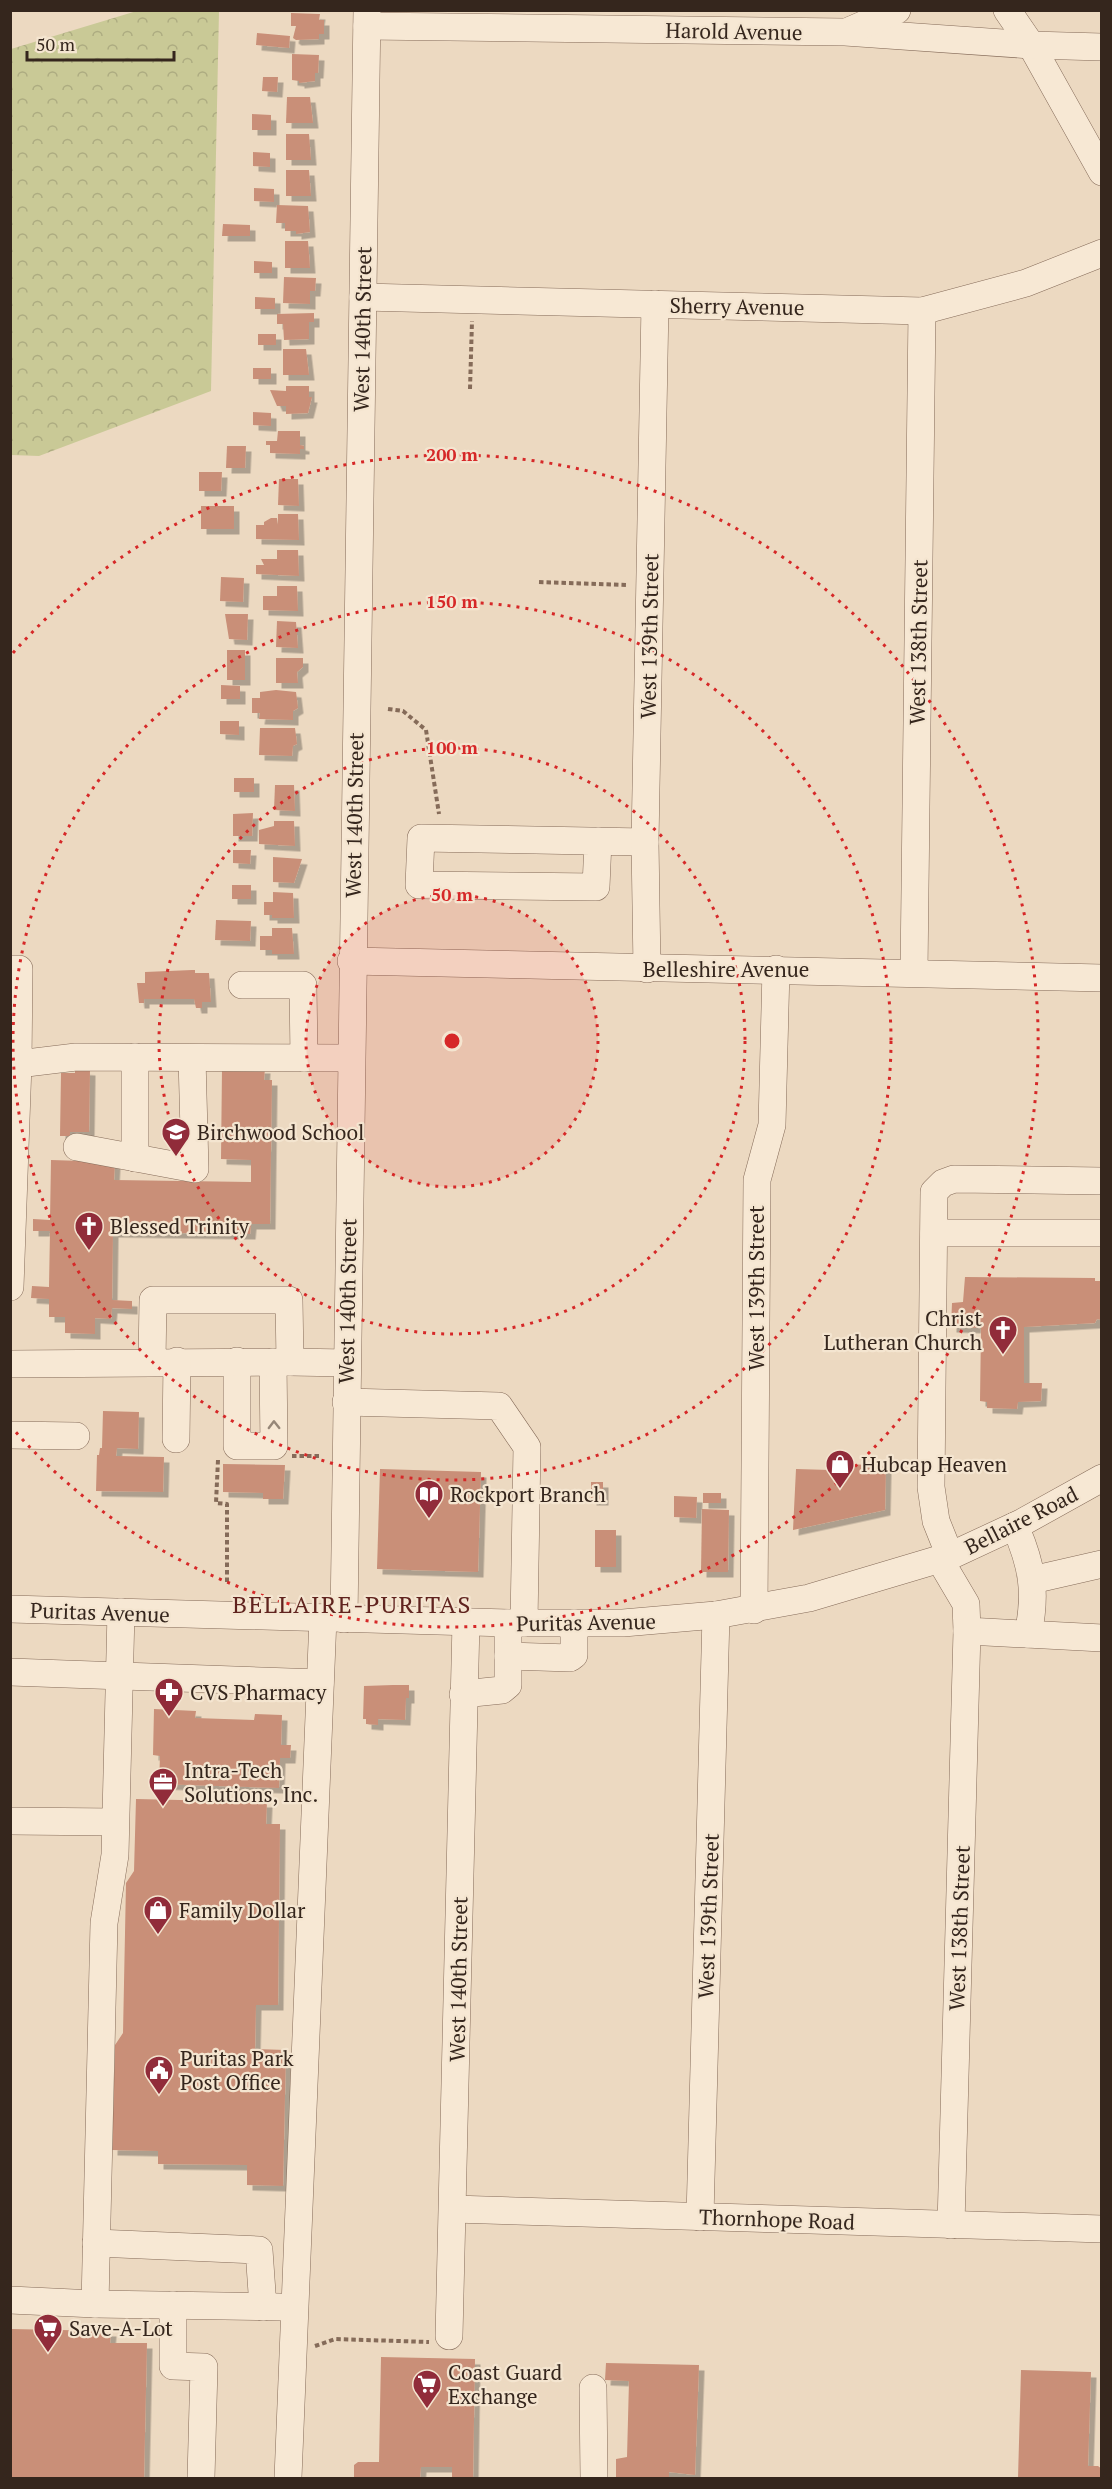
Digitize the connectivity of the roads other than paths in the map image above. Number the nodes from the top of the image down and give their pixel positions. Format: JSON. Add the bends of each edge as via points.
{"nodes":[{"id":1,"x":897,"y":10,"type":"edge"},
{"id":2,"x":1007,"y":10,"type":"edge"},
{"id":3,"x":367,"y":18,"type":"edge"},
{"id":4,"x":845,"y":32,"type":"junction"},
{"id":5,"x":1031,"y":45,"type":"junction"},
{"id":6,"x":1101,"y":47,"type":"edge"},
{"id":7,"x":1101,"y":172,"type":"edge"},
{"id":8,"x":1101,"y":253,"type":"edge"},
{"id":9,"x":363,"y":297,"type":"junction"},
{"id":10,"x":655,"y":304,"type":"junction"},
{"id":11,"x":922,"y":311,"type":"junction"},
{"id":12,"x":598,"y":841,"type":"junction"},
{"id":13,"x":645,"y":842,"type":"junction"},
{"id":14,"x":351,"y":961,"type":"junction"},
{"id":15,"x":10,"y":969,"type":"edge"},
{"id":16,"x":647,"y":969,"type":"junction"},
{"id":17,"x":776,"y":969,"type":"junction"},
{"id":18,"x":914,"y":972,"type":"junction"},
{"id":19,"x":1101,"y":978,"type":"edge"},
{"id":20,"x":242,"y":985,"type":"dead end"},
{"id":21,"x":135,"y":1057,"type":"junction"},
{"id":22,"x":192,"y":1058,"type":"junction"},
{"id":23,"x":304,"y":1058,"type":"junction"},
{"id":24,"x":350,"y":1058,"type":"junction"},
{"id":25,"x":14,"y":1064,"type":"edge"},
{"id":26,"x":14,"y":1105,"type":"edge"},
{"id":27,"x":77,"y":1147,"type":"dead end"},
{"id":28,"x":135,"y":1158,"type":"junction"},
{"id":29,"x":1101,"y":1181,"type":"edge"},
{"id":30,"x":934,"y":1233,"type":"junction"},
{"id":31,"x":1101,"y":1233,"type":"edge"},
{"id":32,"x":10,"y":1287,"type":"edge"},
{"id":33,"x":164,"y":1361,"type":"junction"},
{"id":34,"x":237,"y":1361,"type":"junction"},
{"id":35,"x":282,"y":1362,"type":"junction"},
{"id":36,"x":347,"y":1363,"type":"junction"},
{"id":37,"x":10,"y":1364,"type":"edge"},
{"id":38,"x":346,"y":1402,"type":"junction"},
{"id":39,"x":10,"y":1435,"type":"edge"},
{"id":40,"x":76,"y":1436,"type":"dead end"},
{"id":41,"x":176,"y":1439,"type":"dead end"},
{"id":42,"x":1101,"y":1478,"type":"edge"},
{"id":43,"x":1014,"y":1526,"type":"junction"},
{"id":44,"x":945,"y":1558,"type":"junction"},
{"id":45,"x":1101,"y":1564,"type":"edge"},
{"id":46,"x":1032,"y":1580,"type":"junction"},
{"id":47,"x":10,"y":1609,"type":"edge"},
{"id":48,"x":754,"y":1610,"type":"junction"},
{"id":49,"x":121,"y":1612,"type":"junction"},
{"id":50,"x":716,"y":1615,"type":"junction"},
{"id":51,"x":333,"y":1619,"type":"junction"},
{"id":52,"x":465,"y":1622,"type":"junction"},
{"id":53,"x":516,"y":1623,"type":"junction"},
{"id":54,"x":574,"y":1623,"type":"junction"},
{"id":55,"x":967,"y":1631,"type":"junction"},
{"id":56,"x":1028,"y":1634,"type":"junction"},
{"id":57,"x":1101,"y":1638,"type":"edge"},
{"id":58,"x":508,"y":1656,"type":"junction"},
{"id":59,"x":10,"y":1672,"type":"edge"},
{"id":60,"x":119,"y":1678,"type":"junction"},
{"id":61,"x":320,"y":1683,"type":"junction"},
{"id":62,"x":463,"y":1694,"type":"junction"},
{"id":63,"x":10,"y":1821,"type":"edge"},
{"id":64,"x":115,"y":1822,"type":"junction"},
{"id":65,"x":453,"y":2209,"type":"junction"},
{"id":66,"x":699,"y":2217,"type":"junction"},
{"id":67,"x":951,"y":2225,"type":"junction"},
{"id":68,"x":1101,"y":2229,"type":"edge"},
{"id":69,"x":96,"y":2242,"type":"junction"},
{"id":70,"x":10,"y":2300,"type":"edge"},
{"id":71,"x":95,"y":2304,"type":"junction"},
{"id":72,"x":173,"y":2305,"type":"junction"},
{"id":73,"x":263,"y":2307,"type":"junction"},
{"id":74,"x":294,"y":2308,"type":"junction"},
{"id":75,"x":441,"y":2339,"type":"road end"},
{"id":76,"x":593,"y":2388,"type":"dead end"},
{"id":77,"x":201,"y":2478,"type":"edge"},
{"id":78,"x":288,"y":2478,"type":"edge"},
{"id":79,"x":594,"y":2478,"type":"edge"}],
"edges":[{"from":1,"to":4,"type":"street"},
{"from":2,"to":5,"type":"street"},
{"from":3,"to":4,"type":"street","name":"Harold Avenue"},
{"from":3,"to":9,"type":"street","name":"West 140th Street"},
{"from":4,"to":5,"type":"street","name":"Harold Avenue"},
{"from":5,"to":6,"type":"street","name":"Harold Avenue"},
{"from":5,"to":7,"type":"street"},
{"from":8,"to":11,"type":"street","name":"Sherry Avenue","via":[[1026,283]]},
{"from":9,"to":10,"type":"street","name":"Sherry Avenue"},
{"from":9,"to":14,"type":"street","name":"West 140th Street"},
{"from":10,"to":11,"type":"street","name":"Sherry Avenue"},
{"from":10,"to":13,"type":"street","name":"West 139th Street"},
{"from":11,"to":18,"type":"street","name":"West 138th Street"},
{"from":12,"to":12,"type":"street","via":[[421,838],[419,885],[596,887]]},
{"from":12,"to":13,"type":"street"},
{"from":13,"to":16,"type":"street","name":"West 139th Street"},
{"from":14,"to":16,"type":"street","name":"Belleshire Avenue"},
{"from":14,"to":24,"type":"street","name":"West 140th Street"},
{"from":15,"to":25,"type":"street","via":[[19,969]]},
{"from":16,"to":17,"type":"street","name":"Belleshire Avenue"},
{"from":17,"to":18,"type":"street","name":"Belleshire Avenue"},
{"from":17,"to":48,"type":"street","name":"West 139th Street","via":[[772,1125],[757,1180]]},
{"from":18,"to":19,"type":"street","name":"Belleshire Avenue"},
{"from":20,"to":23,"type":"street","via":[[303,985]]},
{"from":21,"to":22,"type":"street"},
{"from":21,"to":25,"type":"street","via":[[76,1057]]},
{"from":21,"to":28,"type":"street"},
{"from":22,"to":23,"type":"street"},
{"from":22,"to":28,"type":"street","via":[[195,1169]]},
{"from":23,"to":24,"type":"street"},
{"from":24,"to":36,"type":"street","name":"West 140th Street"},
{"from":25,"to":26,"type":"street"},
{"from":26,"to":32,"type":"street"},
{"from":27,"to":28,"type":"street"},
{"from":29,"to":30,"type":"street","via":[[954,1179],[934,1192]]},
{"from":30,"to":31,"type":"street"},
{"from":30,"to":44,"type":"street","via":[[931,1487]]},
{"from":33,"to":34,"type":"street"},
{"from":33,"to":35,"type":"street","via":[[153,1300],[289,1300]]},
{"from":33,"to":37,"type":"street"},
{"from":33,"to":41,"type":"street"},
{"from":34,"to":35,"type":"street"},
{"from":34,"to":35,"type":"street","one_way":true,"via":[[237,1446],[274,1446]]},
{"from":35,"to":36,"type":"street"},
{"from":36,"to":38,"type":"street","name":"West 140th Street"},
{"from":38,"to":51,"type":"street","name":"West 140th Street"},
{"from":38,"to":53,"type":"street","via":[[499,1406],[527,1447]]},
{"from":39,"to":40,"type":"street"},
{"from":42,"to":43,"type":"street","name":"Bellaire Road"},
{"from":43,"to":44,"type":"street","name":"Bellaire Road"},
{"from":43,"to":46,"type":"street"},
{"from":44,"to":48,"type":"street","name":"Puritas Avenue","via":[[874,1581]]},
{"from":44,"to":55,"type":"street","via":[[966,1604]]},
{"from":45,"to":46,"type":"street"},
{"from":46,"to":56,"type":"street","via":[[1034,1598]]},
{"from":47,"to":49,"type":"street","name":"Puritas Avenue"},
{"from":48,"to":50,"type":"street","name":"Puritas Avenue"},
{"from":49,"to":51,"type":"street","name":"Puritas Avenue"},
{"from":49,"to":60,"type":"street"},
{"from":50,"to":54,"type":"street","name":"Puritas Avenue"},
{"from":50,"to":66,"type":"street","name":"West 139th Street"},
{"from":51,"to":52,"type":"street","name":"Puritas Avenue"},
{"from":51,"to":61,"type":"street","name":"West 140th Street"},
{"from":52,"to":53,"type":"street","name":"Puritas Avenue"},
{"from":52,"to":62,"type":"street","name":"West 140th Street"},
{"from":53,"to":54,"type":"street","name":"Puritas Avenue"},
{"from":53,"to":58,"type":"street"},
{"from":54,"to":58,"type":"street","via":[[574,1654],[570,1658]]},
{"from":55,"to":56,"type":"street"},
{"from":55,"to":67,"type":"street","name":"West 138th Street"},
{"from":56,"to":57,"type":"street"},
{"from":58,"to":62,"type":"street","via":[[508,1685],[502,1690]]},
{"from":59,"to":60,"type":"street"},
{"from":60,"to":61,"type":"street"},
{"from":60,"to":64,"type":"street"},
{"from":61,"to":74,"type":"street","name":"West 140th Street"},
{"from":62,"to":65,"type":"street","name":"West 140th Street"},
{"from":63,"to":64,"type":"street"},
{"from":64,"to":69,"type":"street","via":[[104,1923]]},
{"from":65,"to":66,"type":"street","name":"Thornhope Road"},
{"from":65,"to":75,"type":"street","name":"West 140th Street"},
{"from":66,"to":67,"type":"street","name":"Thornhope Road"},
{"from":67,"to":68,"type":"street","name":"Thornhope Road"},
{"from":69,"to":71,"type":"street"},
{"from":69,"to":73,"type":"street","via":[[259,2250]]},
{"from":70,"to":71,"type":"street"},
{"from":71,"to":72,"type":"street"},
{"from":72,"to":73,"type":"street"},
{"from":72,"to":77,"type":"street","via":[[173,2366],[204,2367]]},
{"from":73,"to":74,"type":"street"},
{"from":74,"to":78,"type":"street","name":"West 140th Street"},
{"from":76,"to":79,"type":"street"}]}
